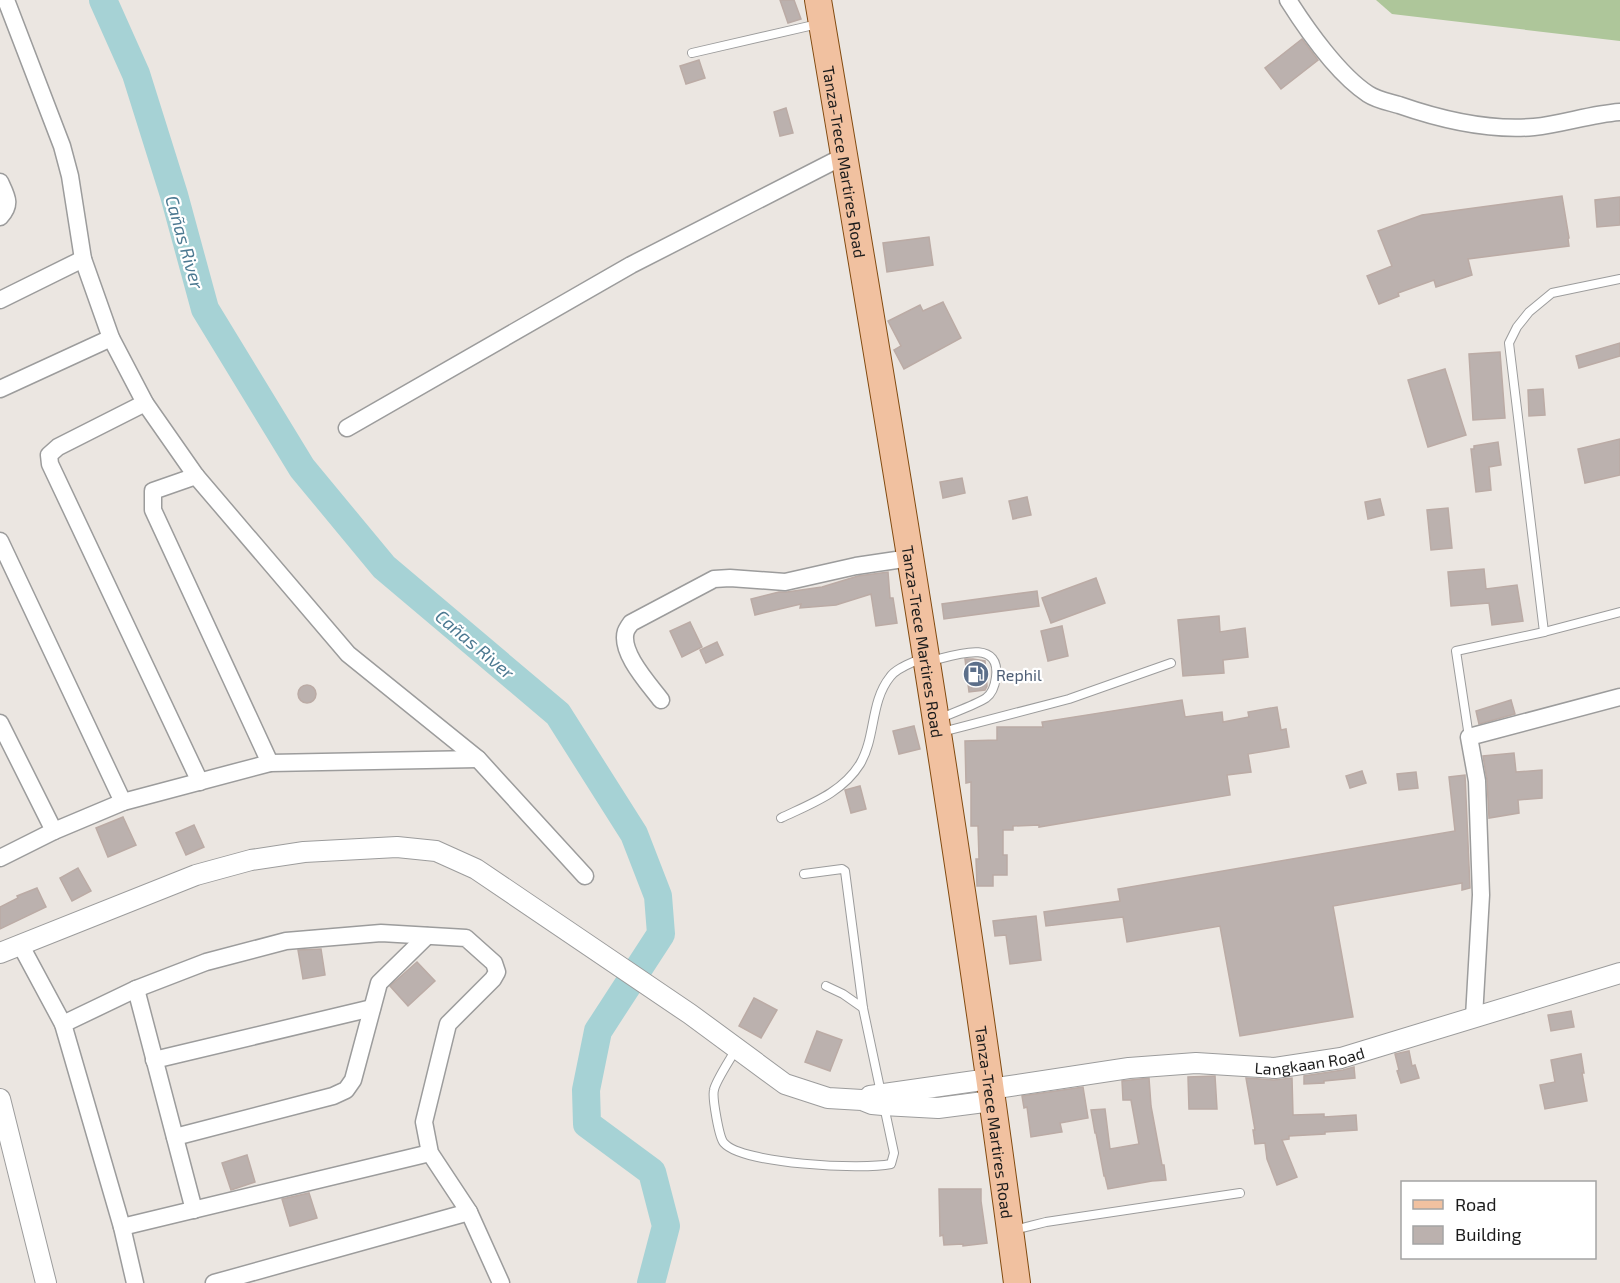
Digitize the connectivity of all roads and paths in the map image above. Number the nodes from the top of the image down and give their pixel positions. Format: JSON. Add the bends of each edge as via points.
{"nodes":[{"id":1,"x":6,"y":0,"type":"edge"},
{"id":2,"x":1288,"y":0,"type":"edge"},
{"id":3,"x":820,"y":12,"type":"edge"},
{"id":4,"x":7,"y":17,"type":"edge"},
{"id":5,"x":692,"y":53,"type":"dead end"},
{"id":6,"x":1620,"y":112,"type":"edge"},
{"id":7,"x":844,"y":156,"type":"junction"},
{"id":8,"x":0,"y":182,"type":"edge"},
{"id":9,"x":0,"y":217,"type":"edge"},
{"id":10,"x":83,"y":259,"type":"junction"},
{"id":11,"x":1620,"y":279,"type":"edge"},
{"id":12,"x":0,"y":300,"type":"edge"},
{"id":13,"x":111,"y":338,"type":"junction"},
{"id":14,"x":0,"y":389,"type":"edge"},
{"id":15,"x":146,"y":403,"type":"junction"},
{"id":16,"x":347,"y":428,"type":"dead end"},
{"id":17,"x":196,"y":476,"type":"junction"},
{"id":18,"x":0,"y":541,"type":"edge"},
{"id":19,"x":910,"y":558,"type":"junction"},
{"id":20,"x":1620,"y":612,"type":"edge"},
{"id":21,"x":1544,"y":632,"type":"junction"},
{"id":22,"x":926,"y":659,"type":"junction"},
{"id":23,"x":1171,"y":663,"type":"dead end"},
{"id":24,"x":1620,"y":697,"type":"edge"},
{"id":25,"x":661,"y":700,"type":"dead end"},
{"id":26,"x":0,"y":723,"type":"edge"},
{"id":27,"x":936,"y":727,"type":"junction"},
{"id":28,"x":1469,"y":737,"type":"junction"},
{"id":29,"x":478,"y":759,"type":"junction"},
{"id":30,"x":270,"y":763,"type":"junction"},
{"id":31,"x":200,"y":782,"type":"junction"},
{"id":32,"x":123,"y":802,"type":"junction"},
{"id":33,"x":781,"y":818,"type":"dead end"},
{"id":34,"x":54,"y":831,"type":"junction"},
{"id":35,"x":0,"y":858,"type":"edge"},
{"id":36,"x":804,"y":874,"type":"dead end"},
{"id":37,"x":585,"y":876,"type":"dead end"},
{"id":38,"x":428,"y":936,"type":"junction"},
{"id":39,"x":20,"y":944,"type":"junction"},
{"id":40,"x":0,"y":953,"type":"edge"},
{"id":41,"x":1620,"y":973,"type":"edge"},
{"id":42,"x":826,"y":986,"type":"dead end"},
{"id":43,"x":136,"y":989,"type":"junction"},
{"id":44,"x":372,"y":1008,"type":"junction"},
{"id":45,"x":863,"y":1008,"type":"junction"},
{"id":46,"x":1474,"y":1017,"type":"junction"},
{"id":47,"x":63,"y":1024,"type":"junction"},
{"id":48,"x":736,"y":1049,"type":"junction"},
{"id":49,"x":154,"y":1060,"type":"junction"},
{"id":50,"x":954,"y":1084,"type":"junction"},
{"id":51,"x":990,"y":1090,"type":"junction"},
{"id":52,"x":0,"y":1099,"type":"edge"},
{"id":53,"x":883,"y":1100,"type":"junction"},
{"id":54,"x":958,"y":1106,"type":"junction"},
{"id":55,"x":175,"y":1137,"type":"junction"},
{"id":56,"x":430,"y":1153,"type":"junction"},
{"id":57,"x":1240,"y":1193,"type":"dead end"},
{"id":58,"x":194,"y":1210,"type":"junction"},
{"id":59,"x":470,"y":1212,"type":"junction"},
{"id":60,"x":122,"y":1227,"type":"junction"},
{"id":61,"x":1010,"y":1230,"type":"junction"},
{"id":62,"x":46,"y":1283,"type":"edge"},
{"id":63,"x":135,"y":1283,"type":"edge"},
{"id":64,"x":214,"y":1283,"type":"edge"},
{"id":65,"x":501,"y":1283,"type":"edge"},
{"id":66,"x":1017,"y":1283,"type":"edge"}],
"edges":[{"from":1,"to":4,"type":"street"},
{"from":2,"to":6,"type":"street","via":[[1346,76],[1370,95],[1400,106],[1495,128],[1535,127]]},
{"from":3,"to":5,"type":"lane"},
{"from":3,"to":7,"type":"main road","name":"Tanza-Trece Martires Road"},
{"from":4,"to":10,"type":"street","via":[[62,146]]},
{"from":7,"to":16,"type":"street","via":[[631,265]]},
{"from":7,"to":19,"type":"main road","name":"Tanza-Trece Martires Road"},
{"from":8,"to":9,"type":"street","via":[[8,204]]},
{"from":10,"to":12,"type":"street"},
{"from":10,"to":13,"type":"street"},
{"from":11,"to":21,"type":"lane","via":[[1552,294],[1529,312],[1509,343]]},
{"from":13,"to":14,"type":"street"},
{"from":13,"to":15,"type":"street"},
{"from":15,"to":17,"type":"street"},
{"from":15,"to":31,"type":"street","via":[[58,447],[50,455],[50,464]]},
{"from":17,"to":29,"type":"street","via":[[348,654]]},
{"from":17,"to":30,"type":"street","via":[[153,491],[153,510]]},
{"from":18,"to":32,"type":"street"},
{"from":19,"to":22,"type":"main road","name":"Tanza-Trece Martires Road"},
{"from":19,"to":25,"type":"street","via":[[785,582],[714,579],[632,623],[625,641],[629,658]]},
{"from":20,"to":21,"type":"lane"},
{"from":21,"to":28,"type":"lane","via":[[1456,651]]},
{"from":22,"to":27,"type":"main road","name":"Tanza-Trece Martires Road"},
{"from":22,"to":27,"type":"lane","via":[[983,652],[990,655],[997,671],[994,688],[987,697]]},
{"from":22,"to":33,"type":"lane","via":[[890,676],[877,701],[868,746],[843,785]]},
{"from":23,"to":27,"type":"lane","via":[[1069,699]]},
{"from":24,"to":28,"type":"street"},
{"from":26,"to":34,"type":"street"},
{"from":27,"to":51,"type":"main road","name":"Tanza-Trece Martires Road"},
{"from":28,"to":46,"type":"street","via":[[1477,782],[1481,895]]},
{"from":29,"to":30,"type":"street"},
{"from":29,"to":37,"type":"street"},
{"from":30,"to":31,"type":"street"},
{"from":31,"to":32,"type":"street"},
{"from":32,"to":34,"type":"street"},
{"from":34,"to":35,"type":"street"},
{"from":36,"to":45,"type":"lane","via":[[845,871]]},
{"from":38,"to":43,"type":"street","via":[[381,933],[286,941],[206,962]]},
{"from":38,"to":44,"type":"street","via":[[379,983]]},
{"from":38,"to":56,"type":"street","via":[[466,938],[494,963],[497,972],[448,1024],[424,1122]]},
{"from":39,"to":40,"type":"street"},
{"from":39,"to":47,"type":"street"},
{"from":39,"to":48,"type":"street","via":[[196,875],[251,860],[304,852],[397,847],[436,851],[476,869]]},
{"from":41,"to":46,"type":"street","name":"Langkaan Road"},
{"from":42,"to":45,"type":"lane"},
{"from":43,"to":47,"type":"street"},
{"from":43,"to":49,"type":"street"},
{"from":44,"to":49,"type":"street"},
{"from":44,"to":55,"type":"street","via":[[353,1080],[346,1090]]},
{"from":45,"to":53,"type":"lane"},
{"from":46,"to":51,"type":"street","name":"Langkaan Road","via":[[1341,1058],[1275,1068],[1196,1064],[1129,1068]]},
{"from":47,"to":60,"type":"street"},
{"from":48,"to":53,"type":"street","via":[[785,1084],[828,1098],[872,1104]]},
{"from":48,"to":53,"type":"lane","via":[[714,1090],[723,1143],[738,1153],[799,1164],[891,1164],[894,1153]]},
{"from":49,"to":55,"type":"street"},
{"from":50,"to":51,"type":"street"},
{"from":50,"to":53,"type":"street"},
{"from":50,"to":54,"type":"street"},
{"from":51,"to":54,"type":"street"},
{"from":51,"to":61,"type":"main road","name":"Tanza-Trece Martires Road"},
{"from":52,"to":62,"type":"street"},
{"from":53,"to":54,"type":"street","via":[[938,1108]]},
{"from":55,"to":58,"type":"street"},
{"from":56,"to":58,"type":"street"},
{"from":56,"to":59,"type":"street"},
{"from":57,"to":61,"type":"lane"},
{"from":58,"to":60,"type":"street"},
{"from":59,"to":64,"type":"street"},
{"from":59,"to":65,"type":"street"},
{"from":60,"to":63,"type":"street"},
{"from":61,"to":66,"type":"main road","name":"Tanza-Trece Martires Road"}]}
